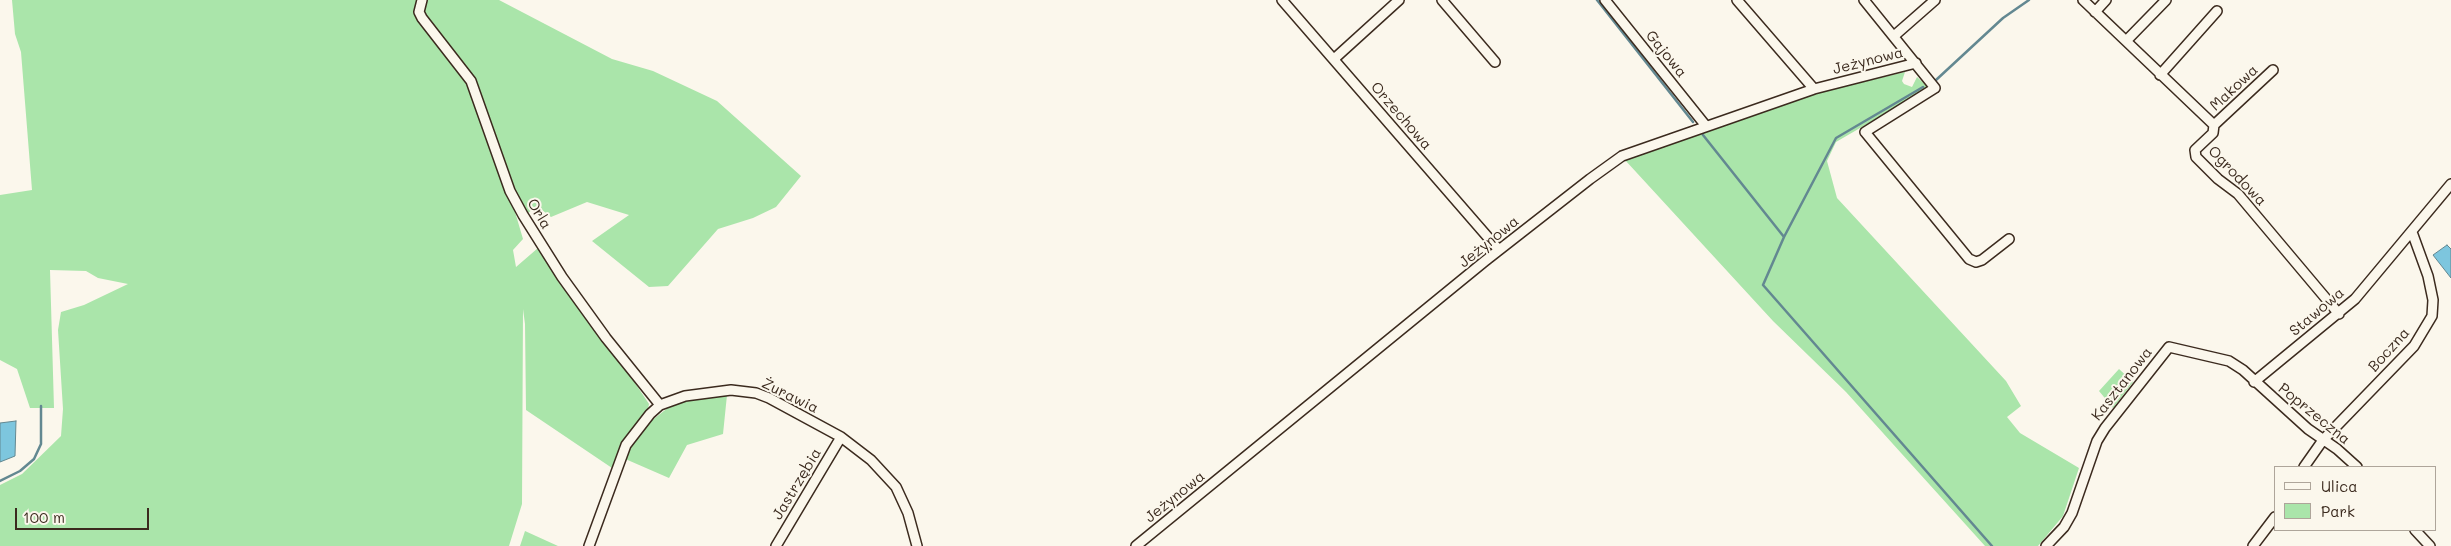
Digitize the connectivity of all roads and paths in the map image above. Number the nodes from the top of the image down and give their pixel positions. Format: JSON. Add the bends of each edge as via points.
{"nodes":[{"id":1,"x":422,"y":0,"type":"edge"},
{"id":2,"x":1282,"y":0,"type":"edge"},
{"id":3,"x":1399,"y":0,"type":"edge"},
{"id":4,"x":1442,"y":0,"type":"edge"},
{"id":5,"x":1605,"y":0,"type":"edge"},
{"id":6,"x":1737,"y":0,"type":"edge"},
{"id":7,"x":1864,"y":0,"type":"edge"},
{"id":8,"x":1935,"y":0,"type":"edge"},
{"id":9,"x":2083,"y":0,"type":"edge"},
{"id":10,"x":2106,"y":0,"type":"edge"},
{"id":11,"x":2166,"y":0,"type":"edge"},
{"id":12,"x":2218,"y":11,"type":"dead end"},
{"id":13,"x":2095,"y":12,"type":"junction"},
{"id":14,"x":1894,"y":36,"type":"junction"},
{"id":15,"x":2127,"y":40,"type":"junction"},
{"id":16,"x":1334,"y":59,"type":"junction"},
{"id":17,"x":1495,"y":62,"type":"dead end"},
{"id":18,"x":1916,"y":63,"type":"junction"},
{"id":19,"x":2274,"y":70,"type":"dead end"},
{"id":20,"x":2160,"y":75,"type":"junction"},
{"id":21,"x":1814,"y":89,"type":"junction"},
{"id":22,"x":2214,"y":125,"type":"junction"},
{"id":23,"x":1706,"y":126,"type":"junction"},
{"id":24,"x":2451,"y":184,"type":"edge"},
{"id":25,"x":2412,"y":232,"type":"junction"},
{"id":26,"x":2009,"y":239,"type":"dead end"},
{"id":27,"x":1499,"y":250,"type":"junction"},
{"id":28,"x":2339,"y":314,"type":"junction"},
{"id":29,"x":2254,"y":382,"type":"junction"},
{"id":30,"x":660,"y":405,"type":"junction"},
{"id":31,"x":841,"y":437,"type":"junction"},
{"id":32,"x":2323,"y":440,"type":"junction"},
{"id":33,"x":2305,"y":466,"type":"edge"},
{"id":34,"x":2356,"y":466,"type":"edge"},
{"id":35,"x":2274,"y":518,"type":"edge"},
{"id":36,"x":2416,"y":531,"type":"edge"},
{"id":37,"x":589,"y":546,"type":"edge"},
{"id":38,"x":776,"y":546,"type":"edge"},
{"id":39,"x":917,"y":546,"type":"edge"},
{"id":40,"x":1136,"y":546,"type":"edge"},
{"id":41,"x":2046,"y":546,"type":"edge"},
{"id":42,"x":2253,"y":546,"type":"edge"},
{"id":43,"x":2430,"y":546,"type":"edge"}],
"edges":[{"from":1,"to":30,"type":"street","name":"Orla","via":[[419,12],[425,22],[471,80],[510,191],[523,215],[562,277]]},
{"from":2,"to":16,"type":"street","name":"Orzechowa"},
{"from":3,"to":16,"type":"street"},
{"from":4,"to":17,"type":"street"},
{"from":5,"to":23,"type":"street","name":"Gajowa"},
{"from":6,"to":21,"type":"street"},
{"from":7,"to":14,"type":"street"},
{"from":8,"to":14,"type":"street"},
{"from":9,"to":13,"type":"street","name":"Ogrodowa"},
{"from":10,"to":13,"type":"street"},
{"from":11,"to":15,"type":"street"},
{"from":12,"to":20,"type":"street"},
{"from":13,"to":15,"type":"street","name":"Ogrodowa"},
{"from":14,"to":18,"type":"street"},
{"from":15,"to":20,"type":"street","name":"Ogrodowa"},
{"from":16,"to":27,"type":"street","name":"Orzechowa"},
{"from":18,"to":21,"type":"street","name":"Jeżynowa"},
{"from":18,"to":26,"type":"street","via":[[1935,88],[1864,132],[1969,259],[1982,260]]},
{"from":19,"to":22,"type":"street","name":"Makowa"},
{"from":20,"to":22,"type":"street","name":"Ogrodowa"},
{"from":21,"to":23,"type":"street","name":"Jeżynowa"},
{"from":22,"to":28,"type":"street","name":"Ogrodowa","via":[[2213,133],[2195,150],[2196,157],[2238,194]]},
{"from":23,"to":27,"type":"street","name":"Jeżynowa","via":[[1622,156]]},
{"from":24,"to":25,"type":"street","name":"Stawowa"},
{"from":25,"to":28,"type":"street","name":"Stawowa"},
{"from":25,"to":32,"type":"street","name":"Boczna","via":[[2428,276],[2433,300],[2432,316],[2414,346]]},
{"from":27,"to":40,"type":"street","name":"Jeżynowa"},
{"from":28,"to":29,"type":"street","name":"Stawowa"},
{"from":29,"to":32,"type":"street","name":"Poprzeczna"},
{"from":29,"to":41,"type":"street","name":"Kasztanowa","via":[[2229,361],[2169,347],[2105,428],[2097,441],[2072,513]]},
{"from":30,"to":31,"type":"street","name":"Żurawia","via":[[703,392],[744,391],[769,398]]},
{"from":30,"to":37,"type":"street","name":"Żurawia","via":[[626,445]]},
{"from":31,"to":38,"type":"street","name":"Jastrzębia"},
{"from":31,"to":39,"type":"street","name":"Żurawia","via":[[871,460],[896,487],[908,513]]},
{"from":32,"to":33,"type":"street","name":"Boczna"},
{"from":32,"to":34,"type":"street","name":"Poprzeczna"},
{"from":35,"to":42,"type":"street"},
{"from":36,"to":43,"type":"street"}]}
